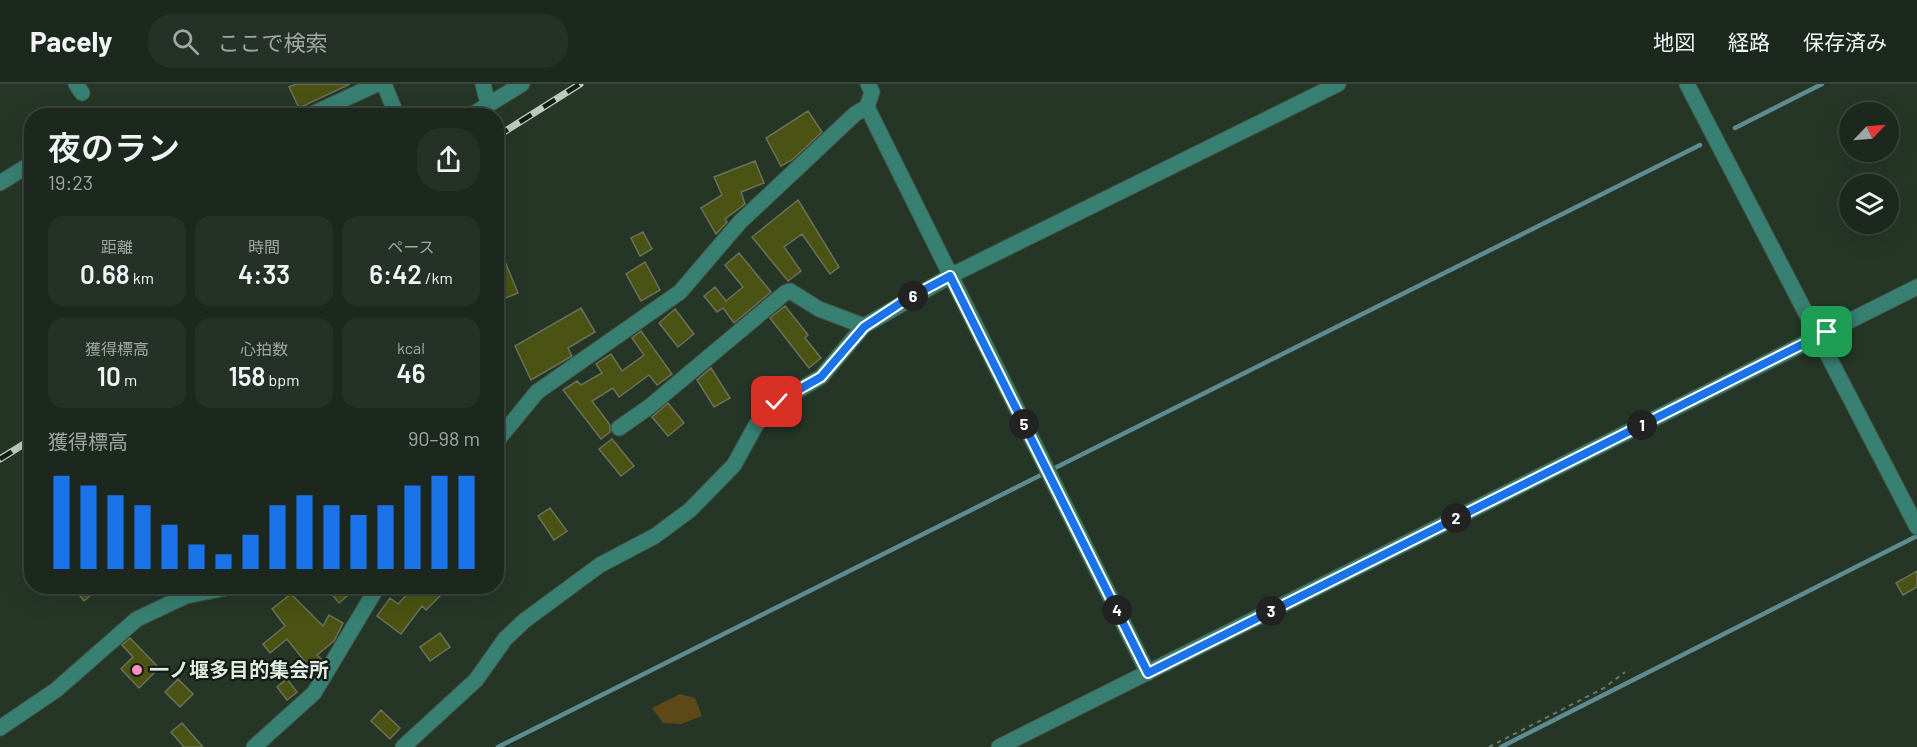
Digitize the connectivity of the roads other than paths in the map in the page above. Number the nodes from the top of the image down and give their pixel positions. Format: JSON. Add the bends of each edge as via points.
{"nodes":[{"id":1,"x":377,"y":84,"type":"edge"},
{"id":2,"x":384,"y":84,"type":"edge"},
{"id":3,"x":483,"y":84,"type":"edge"},
{"id":4,"x":522,"y":84,"type":"edge"},
{"id":5,"x":868,"y":84,"type":"edge"},
{"id":6,"x":1338,"y":84,"type":"edge"},
{"id":7,"x":1687,"y":84,"type":"edge"},
{"id":8,"x":488,"y":104,"type":"junction"},
{"id":9,"x":867,"y":107,"type":"junction"},
{"id":10,"x":325,"y":108,"type":"edge"},
{"id":11,"x":394,"y":108,"type":"edge"},
{"id":12,"x":482,"y":108,"type":"edge"},
{"id":13,"x":24,"y":168,"type":"edge"},
{"id":14,"x":0,"y":183,"type":"edge"},
{"id":15,"x":950,"y":276,"type":"junction"},
{"id":16,"x":1917,"y":286,"type":"edge"},
{"id":17,"x":864,"y":327,"type":"junction"},
{"id":18,"x":1816,"y":337,"type":"junction"},
{"id":19,"x":619,"y":428,"type":"dead end"},
{"id":20,"x":504,"y":432,"type":"edge"},
{"id":21,"x":1917,"y":527,"type":"edge"},
{"id":22,"x":196,"y":594,"type":"edge"},
{"id":23,"x":373,"y":594,"type":"edge"},
{"id":24,"x":1148,"y":673,"type":"junction"},
{"id":25,"x":0,"y":728,"type":"edge"},
{"id":26,"x":255,"y":747,"type":"edge"},
{"id":27,"x":403,"y":747,"type":"edge"},
{"id":28,"x":999,"y":747,"type":"edge"}],
"edges":[{"from":1,"to":10,"type":"street"},
{"from":2,"to":11,"type":"street"},
{"from":3,"to":8,"type":"street"},
{"from":4,"to":8,"type":"street"},
{"from":5,"to":9,"type":"street","via":[[872,92]]},
{"from":6,"to":15,"type":"street"},
{"from":7,"to":18,"type":"street"},
{"from":8,"to":12,"type":"street"},
{"from":9,"to":15,"type":"street"},
{"from":9,"to":20,"type":"street","via":[[740,222],[681,292],[537,392]]},
{"from":13,"to":14,"type":"street"},
{"from":15,"to":17,"type":"street"},
{"from":15,"to":24,"type":"street"},
{"from":16,"to":18,"type":"street"},
{"from":17,"to":19,"type":"street","via":[[819,309],[790,291],[785,293]]},
{"from":17,"to":27,"type":"street","via":[[821,377],[765,412],[734,465],[699,502],[655,536],[600,565],[524,621],[505,639],[476,680]]},
{"from":18,"to":21,"type":"street"},
{"from":18,"to":24,"type":"street"},
{"from":22,"to":25,"type":"street","via":[[137,619],[56,690]]},
{"from":23,"to":26,"type":"street","via":[[314,693]]},
{"from":24,"to":28,"type":"street"}]}
